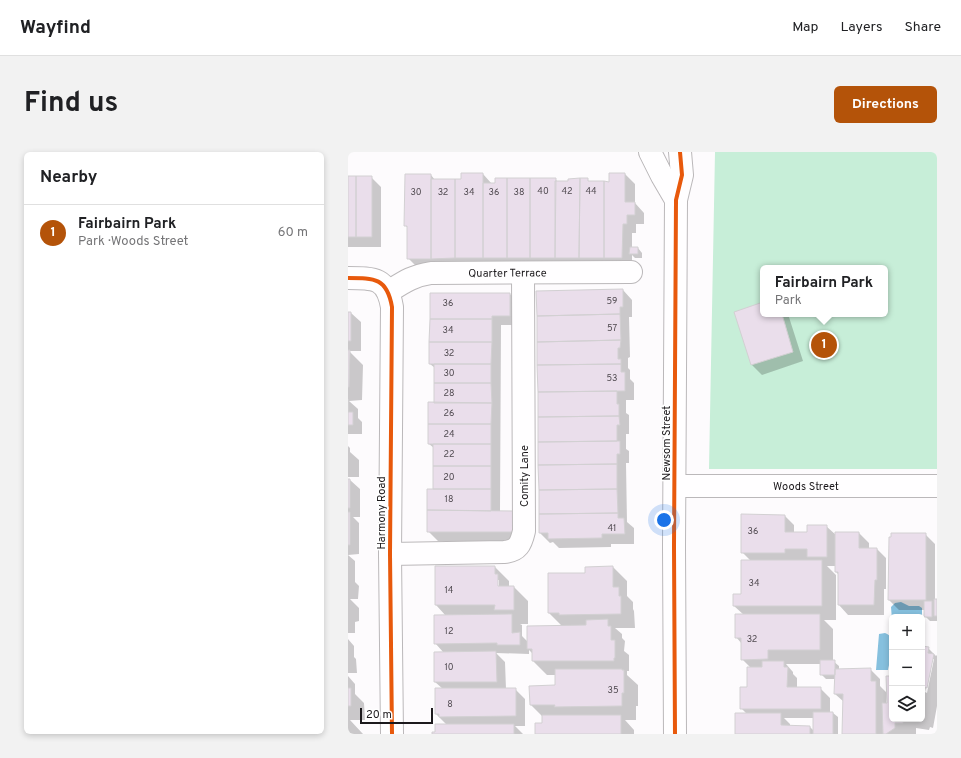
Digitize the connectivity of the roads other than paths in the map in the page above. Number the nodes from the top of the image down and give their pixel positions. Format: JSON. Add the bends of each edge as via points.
{"nodes":[{"id":1,"x":650,"y":152,"type":"edge"},
{"id":2,"x":654,"y":152,"type":"edge"},
{"id":3,"x":664,"y":152,"type":"edge"},
{"id":4,"x":680,"y":152,"type":"edge"},
{"id":5,"x":676,"y":200,"type":"junction"},
{"id":6,"x":632,"y":272,"type":"dead end"},
{"id":7,"x":523,"y":273,"type":"junction"},
{"id":8,"x":348,"y":278,"type":"edge"},
{"id":9,"x":388,"y":292,"type":"junction"},
{"id":10,"x":675,"y":486,"type":"junction"},
{"id":11,"x":937,"y":486,"type":"edge"},
{"id":12,"x":390,"y":554,"type":"junction"},
{"id":13,"x":392,"y":734,"type":"edge"},
{"id":14,"x":675,"y":734,"type":"edge"}],
"edges":[{"from":1,"to":5,"type":"street"},
{"from":2,"to":3,"type":"street"},
{"from":4,"to":5,"type":"street","name":"Newsom Street","via":[[682,175]]},
{"from":5,"to":10,"type":"street","name":"Newsom Street"},
{"from":6,"to":7,"type":"street","name":"Quarter Terrace"},
{"from":7,"to":9,"type":"street","name":"Quarter Terrace","via":[[431,273],[406,280]]},
{"from":7,"to":12,"type":"street","name":"Comity Lane","via":[[522,540],[515,550],[510,552]]},
{"from":8,"to":9,"type":"street","via":[[377,281]]},
{"from":9,"to":12,"type":"street","name":"Harmony Road","via":[[392,308]]},
{"from":10,"to":11,"type":"street","name":"Woods Street"},
{"from":10,"to":14,"type":"street","name":"Newsom Street"},
{"from":12,"to":13,"type":"street","name":"Harmony Road"}]}
